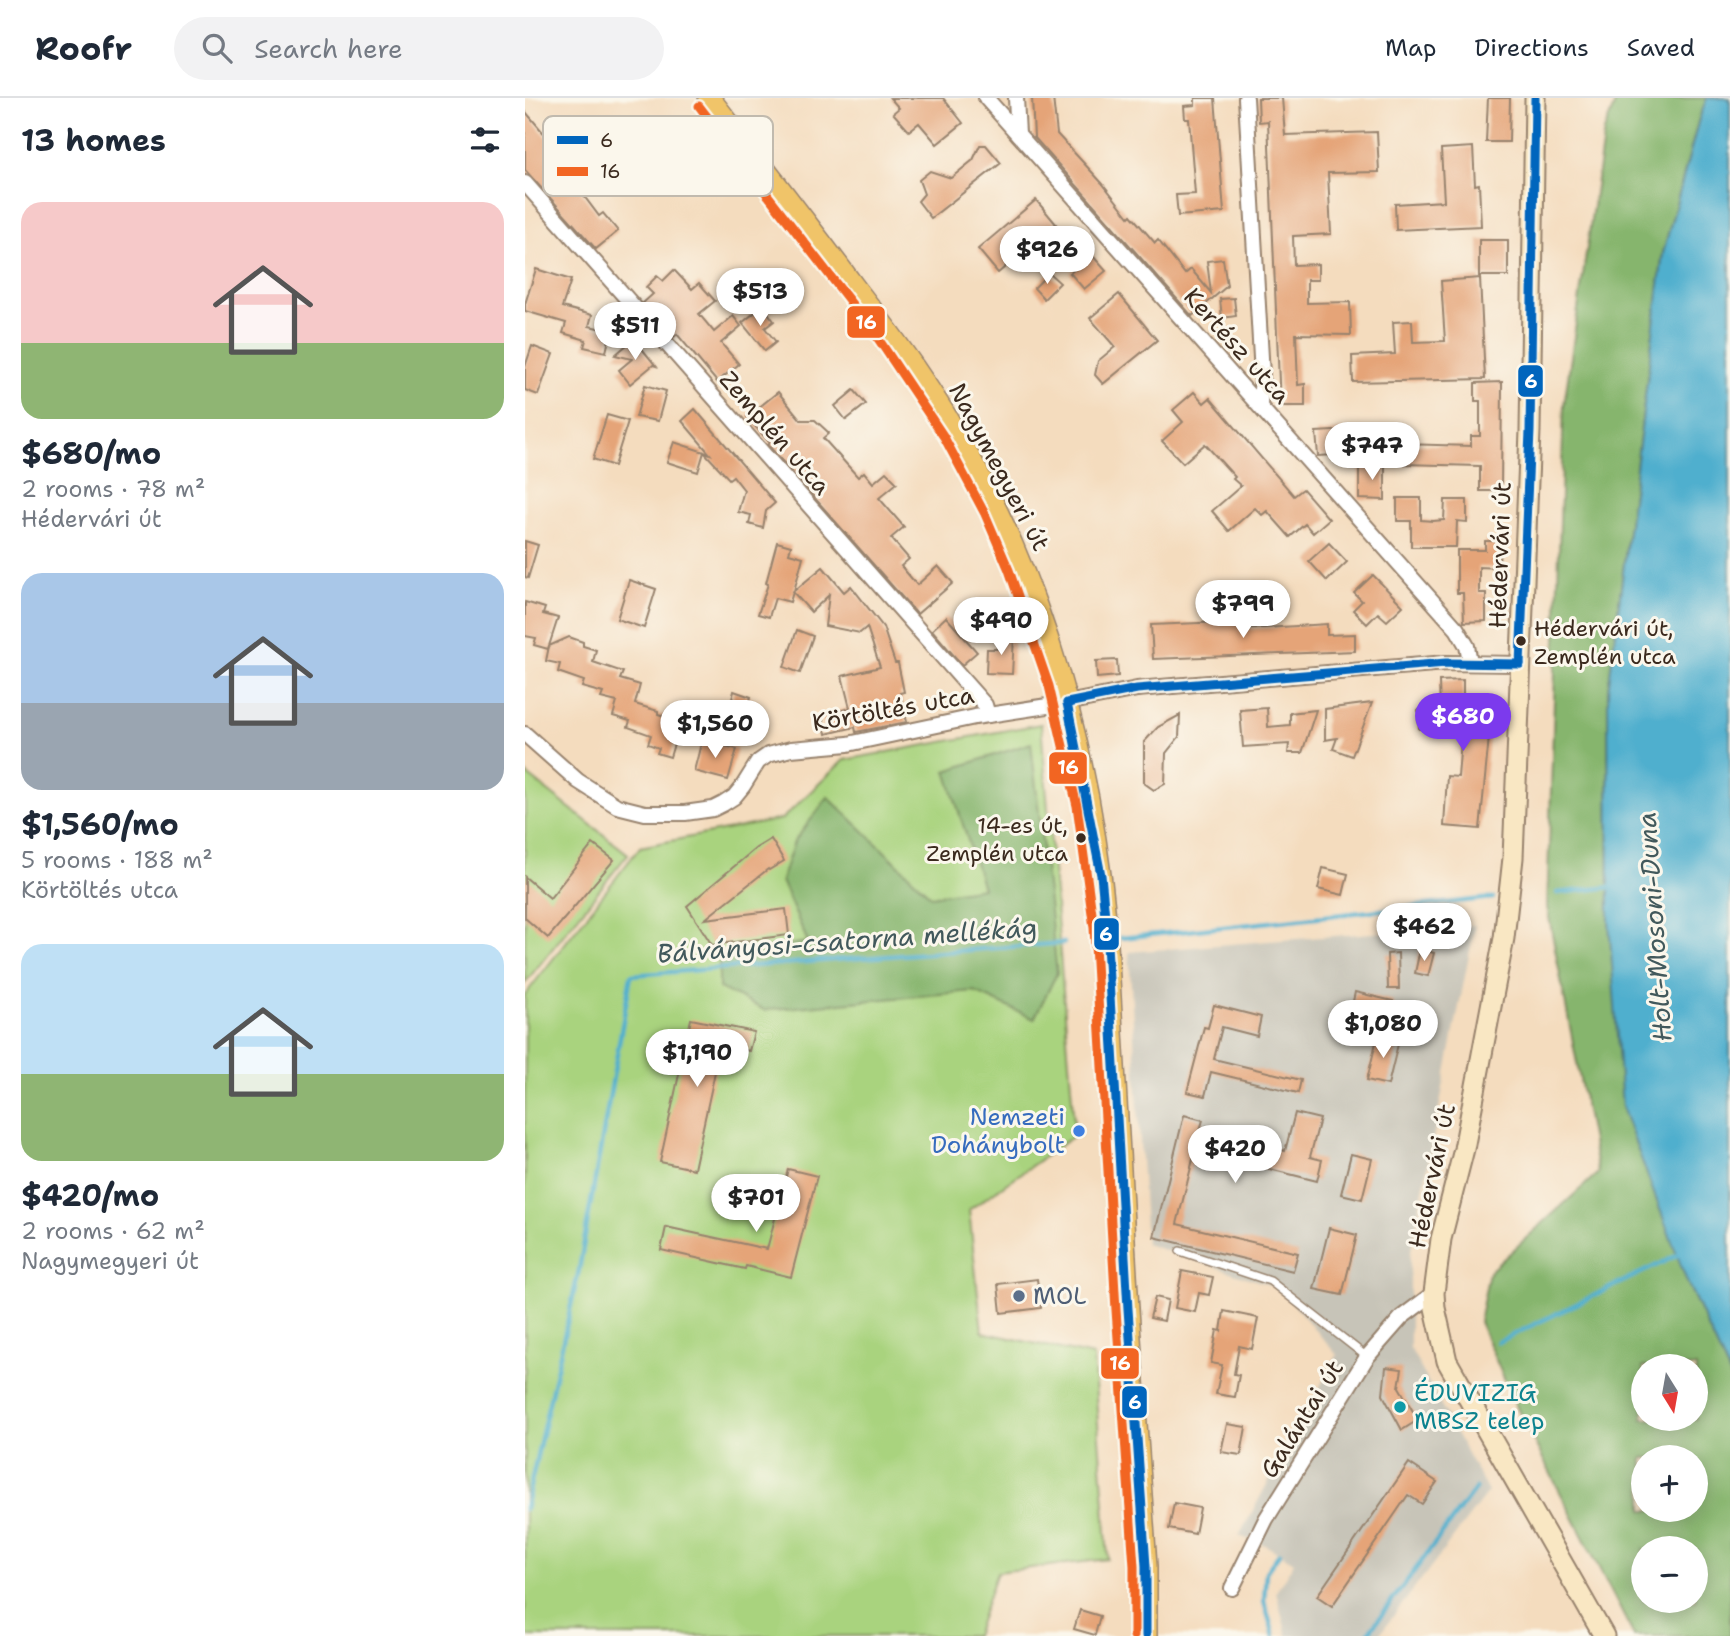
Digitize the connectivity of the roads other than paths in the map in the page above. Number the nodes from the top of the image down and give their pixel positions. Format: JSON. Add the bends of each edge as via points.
{"nodes":[{"id":1,"x":709,"y":98,"type":"edge"},
{"id":2,"x":986,"y":98,"type":"edge"},
{"id":3,"x":1016,"y":98,"type":"edge"},
{"id":4,"x":1246,"y":98,"type":"edge"},
{"id":5,"x":1535,"y":98,"type":"edge"},
{"id":6,"x":723,"y":116,"type":"edge"},
{"id":7,"x":1018,"y":134,"type":"junction"},
{"id":8,"x":773,"y":182,"type":"edge"},
{"id":9,"x":525,"y":183,"type":"edge"},
{"id":10,"x":1260,"y":405,"type":"junction"},
{"id":11,"x":1470,"y":662,"type":"junction"},
{"id":12,"x":1520,"y":664,"type":"junction"},
{"id":13,"x":1067,"y":704,"type":"junction"},
{"id":14,"x":988,"y":715,"type":"junction"},
{"id":15,"x":525,"y":734,"type":"edge"},
{"id":16,"x":1180,"y":1251,"type":"dead end"},
{"id":17,"x":1434,"y":1293,"type":"junction"},
{"id":18,"x":1367,"y":1357,"type":"junction"},
{"id":19,"x":1232,"y":1588,"type":"dead end"},
{"id":20,"x":1146,"y":1636,"type":"edge"},
{"id":21,"x":1604,"y":1636,"type":"edge"}],
"edges":[{"from":1,"to":6,"type":"main road","name":"Nagymegyeri út"},
{"from":2,"to":7,"type":"street","name":"Kertész utca"},
{"from":3,"to":7,"type":"street"},
{"from":4,"to":10,"type":"street"},
{"from":5,"to":12,"type":"street","name":"Hédervári út","via":[[1530,432]]},
{"from":7,"to":10,"type":"street","name":"Kertész utca"},
{"from":8,"to":13,"type":"main road","name":"Nagymegyeri út","via":[[914,366],[966,451],[1026,574]]},
{"from":9,"to":14,"type":"street","name":"Zemplén utca","via":[[985,705]]},
{"from":10,"to":11,"type":"street","name":"Kertész utca","via":[[1457,629]]},
{"from":11,"to":12,"type":"street"},
{"from":11,"to":13,"type":"street","via":[[1137,689]]},
{"from":12,"to":17,"type":"street","name":"Hédervári út","via":[[1513,858],[1504,938],[1464,1149],[1441,1239]]},
{"from":13,"to":14,"type":"street","name":"Körtöltés utca"},
{"from":13,"to":20,"type":"main road","name":"Nagymegyeri út","via":[[1101,875],[1106,926],[1146,1566]]},
{"from":14,"to":15,"type":"street","name":"Körtöltés utca","via":[[848,744],[779,751],[758,762],[734,797],[713,808],[685,813],[645,813],[617,806],[578,781]]},
{"from":16,"to":18,"type":"lane","via":[[1270,1281]]},
{"from":17,"to":18,"type":"street","name":"Galántai út","via":[[1402,1317]]},
{"from":17,"to":21,"type":"street","name":"Hédervári út","via":[[1447,1360]]},
{"from":18,"to":19,"type":"street","name":"Galántai út","via":[[1266,1519]]}]}
